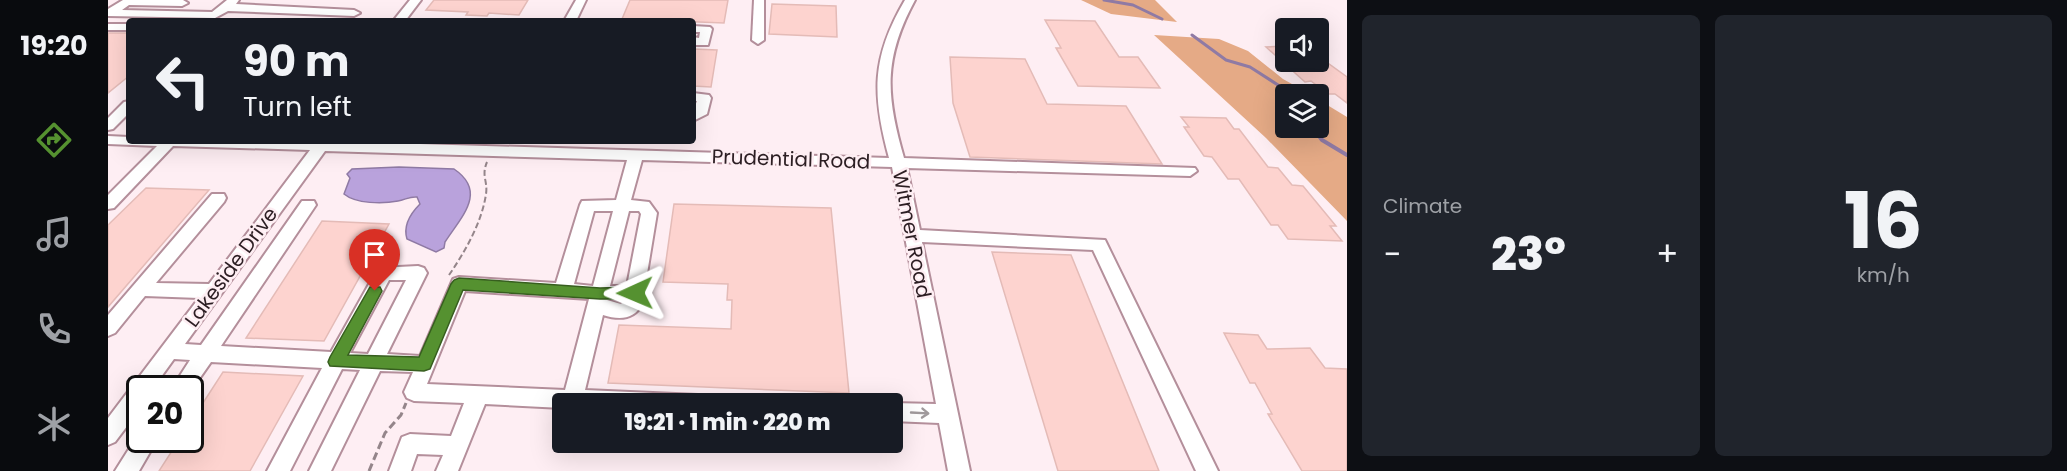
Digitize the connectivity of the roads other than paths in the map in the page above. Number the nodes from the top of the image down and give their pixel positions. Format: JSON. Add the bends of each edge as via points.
{"nodes":[{"id":1,"x":416,"y":0,"type":"edge"},
{"id":2,"x":581,"y":0,"type":"edge"},
{"id":3,"x":759,"y":0,"type":"edge"},
{"id":4,"x":910,"y":0,"type":"edge"},
{"id":5,"x":224,"y":4,"type":"edge"},
{"id":6,"x":108,"y":13,"type":"edge"},
{"id":7,"x":354,"y":13,"type":"dead end"},
{"id":8,"x":401,"y":18,"type":"edge"},
{"id":9,"x":572,"y":18,"type":"edge"},
{"id":10,"x":108,"y":27,"type":"edge"},
{"id":11,"x":126,"y":27,"type":"edge"},
{"id":12,"x":696,"y":29,"type":"edge"},
{"id":13,"x":758,"y":40,"type":"dead end"},
{"id":14,"x":696,"y":41,"type":"edge"},
{"id":15,"x":696,"y":97,"type":"edge"},
{"id":16,"x":126,"y":108,"type":"edge"},
{"id":17,"x":696,"y":115,"type":"edge"},
{"id":18,"x":108,"y":126,"type":"edge"},
{"id":19,"x":108,"y":140,"type":"edge"},
{"id":20,"x":126,"y":141,"type":"edge"},
{"id":21,"x":167,"y":144,"type":"edge"},
{"id":22,"x":288,"y":144,"type":"edge"},
{"id":23,"x":352,"y":144,"type":"edge"},
{"id":24,"x":321,"y":146,"type":"junction"},
{"id":25,"x":507,"y":146,"type":"edge"},
{"id":26,"x":636,"y":154,"type":"junction"},
{"id":27,"x":898,"y":162,"type":"junction"},
{"id":28,"x":1190,"y":171,"type":"dead end"},
{"id":29,"x":218,"y":198,"type":"dead end"},
{"id":30,"x":108,"y":204,"type":"edge"},
{"id":31,"x":308,"y":205,"type":"dead end"},
{"id":32,"x":622,"y":207,"type":"junction"},
{"id":33,"x":257,"y":233,"type":"junction"},
{"id":34,"x":288,"y":235,"type":"junction"},
{"id":35,"x":912,"y":236,"type":"junction"},
{"id":36,"x":140,"y":289,"type":"junction"},
{"id":37,"x":213,"y":291,"type":"junction"},
{"id":38,"x":563,"y":291,"type":"junction"},
{"id":39,"x":598,"y":299,"type":"junction"},
{"id":40,"x":108,"y":328,"type":"edge"},
{"id":41,"x":170,"y":351,"type":"junction"},
{"id":42,"x":206,"y":354,"type":"junction"},
{"id":43,"x":336,"y":362,"type":"junction"},
{"id":44,"x":374,"y":363,"type":"junction"},
{"id":45,"x":424,"y":364,"type":"junction"},
{"id":46,"x":152,"y":375,"type":"edge"},
{"id":47,"x":191,"y":375,"type":"edge"},
{"id":48,"x":574,"y":393,"type":"edge"},
{"id":49,"x":478,"y":395,"type":"junction"},
{"id":50,"x":552,"y":398,"type":"edge"},
{"id":51,"x":126,"y":410,"type":"edge"},
{"id":52,"x":903,"y":412,"type":"edge"},
{"id":53,"x":948,"y":414,"type":"junction"},
{"id":54,"x":108,"y":435,"type":"edge"},
{"id":55,"x":457,"y":446,"type":"junction"},
{"id":56,"x":138,"y":453,"type":"edge"},
{"id":57,"x":126,"y":471,"type":"edge"},
{"id":58,"x":278,"y":471,"type":"edge"},
{"id":59,"x":320,"y":471,"type":"edge"},
{"id":60,"x":400,"y":471,"type":"edge"},
{"id":61,"x":447,"y":471,"type":"edge"},
{"id":62,"x":959,"y":471,"type":"edge"},
{"id":63,"x":1207,"y":471,"type":"edge"}],
"edges":[{"from":1,"to":8,"type":"street"},
{"from":2,"to":9,"type":"street"},
{"from":3,"to":13,"type":"street"},
{"from":4,"to":27,"type":"street","name":"Witmer Road","via":[[896,27],[883,80],[887,123]]},
{"from":5,"to":6,"type":"street","via":[[215,15]]},
{"from":5,"to":7,"type":"street"},
{"from":10,"to":11,"type":"street"},
{"from":12,"to":14,"type":"street","via":[[706,29],[704,42]]},
{"from":15,"to":17,"type":"street","via":[[704,98],[702,111]]},
{"from":16,"to":18,"type":"street"},
{"from":19,"to":20,"type":"street"},
{"from":21,"to":30,"type":"street"},
{"from":22,"to":24,"type":"street","name":"Prudential Road"},
{"from":23,"to":24,"type":"street","name":"Prudential Road"},
{"from":23,"to":25,"type":"street","name":"Prudential Road"},
{"from":24,"to":33,"type":"street","name":"Lakeside Drive"},
{"from":25,"to":26,"type":"street","name":"Prudential Road"},
{"from":26,"to":27,"type":"street","name":"Prudential Road"},
{"from":26,"to":32,"type":"street"},
{"from":27,"to":28,"type":"street","name":"Prudential Road"},
{"from":27,"to":35,"type":"street","name":"Witmer Road"},
{"from":29,"to":36,"type":"street"},
{"from":31,"to":34,"type":"street"},
{"from":32,"to":38,"type":"street","via":[[588,205]]},
{"from":32,"to":39,"type":"street"},
{"from":32,"to":39,"type":"street","via":[[643,206],[648,213],[633,304],[624,311],[614,311]]},
{"from":33,"to":34,"type":"street"},
{"from":33,"to":37,"type":"street","name":"Lakeside Drive"},
{"from":34,"to":42,"type":"street"},
{"from":35,"to":53,"type":"street","name":"Witmer Road"},
{"from":35,"to":63,"type":"street","via":[[1100,244]]},
{"from":36,"to":37,"type":"street"},
{"from":36,"to":40,"type":"street"},
{"from":37,"to":41,"type":"street","name":"Lakeside Drive"},
{"from":38,"to":39,"type":"street"},
{"from":38,"to":45,"type":"street","via":[[459,284]]},
{"from":39,"to":48,"type":"street"},
{"from":41,"to":42,"type":"street"},
{"from":41,"to":46,"type":"street","name":"Lakeside Drive"},
{"from":42,"to":43,"type":"street"},
{"from":42,"to":47,"type":"street"},
{"from":43,"to":44,"type":"street"},
{"from":43,"to":44,"type":"street","via":[[384,273],[418,273]]},
{"from":43,"to":58,"type":"street"},
{"from":44,"to":45,"type":"street"},
{"from":44,"to":59,"type":"street"},
{"from":45,"to":49,"type":"street","via":[[414,392]]},
{"from":49,"to":50,"type":"street"},
{"from":49,"to":55,"type":"street"},
{"from":51,"to":54,"type":"street","name":"Lakeside Drive"},
{"from":52,"to":53,"type":"street","one_way":true},
{"from":53,"to":62,"type":"street","name":"Witmer Road"},
{"from":55,"to":60,"type":"street","via":[[410,444]]},
{"from":55,"to":61,"type":"street"},
{"from":56,"to":57,"type":"street"}]}
